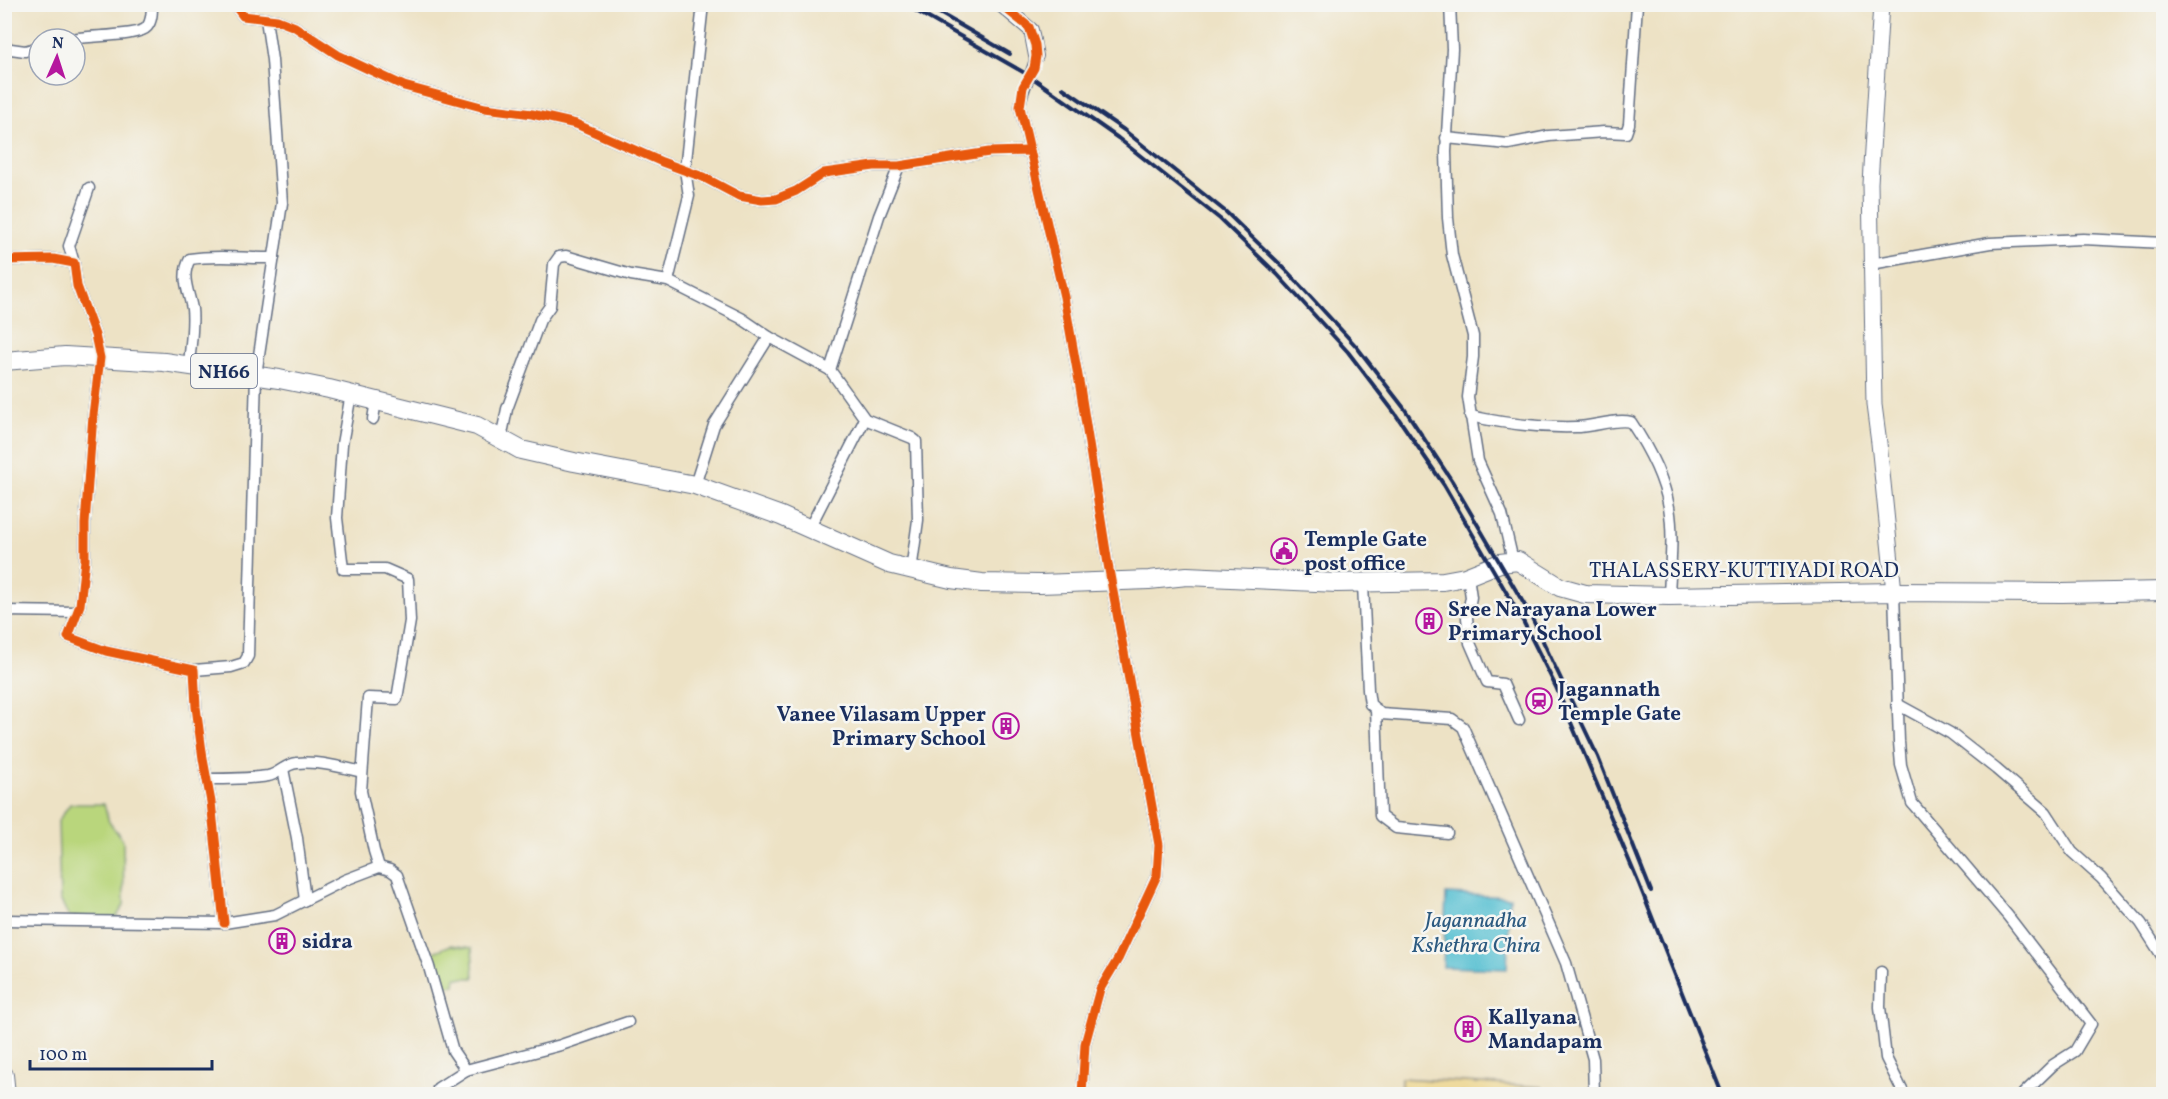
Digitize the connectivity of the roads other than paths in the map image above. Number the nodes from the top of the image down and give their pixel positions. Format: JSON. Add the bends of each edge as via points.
{"nodes":[{"id":1,"x":152,"y":4,"type":"edge"},
{"id":2,"x":234,"y":4,"type":"edge"},
{"id":3,"x":703,"y":4,"type":"edge"},
{"id":4,"x":1000,"y":4,"type":"edge"},
{"id":5,"x":1450,"y":4,"type":"edge"},
{"id":6,"x":1637,"y":4,"type":"edge"},
{"id":7,"x":1881,"y":4,"type":"edge"},
{"id":8,"x":266,"y":19,"type":"junction"},
{"id":9,"x":87,"y":36,"type":"edge"},
{"id":10,"x":4,"y":48,"type":"edge"},
{"id":11,"x":27,"y":50,"type":"edge"},
{"id":12,"x":1036,"y":56,"type":"joint"},
{"id":13,"x":1446,"y":138,"type":"junction"},
{"id":14,"x":1030,"y":151,"type":"junction"},
{"id":15,"x":899,"y":166,"type":"junction"},
{"id":16,"x":685,"y":170,"type":"junction"},
{"id":17,"x":89,"y":188,"type":"dead end"},
{"id":18,"x":2163,"y":243,"type":"edge"},
{"id":19,"x":274,"y":258,"type":"junction"},
{"id":20,"x":4,"y":260,"type":"edge"},
{"id":21,"x":74,"y":263,"type":"junction"},
{"id":22,"x":1871,"y":264,"type":"junction"},
{"id":23,"x":668,"y":281,"type":"junction"},
{"id":24,"x":769,"y":337,"type":"junction"},
{"id":25,"x":100,"y":358,"type":"junction"},
{"id":26,"x":4,"y":361,"type":"edge"},
{"id":27,"x":189,"y":366,"type":"junction"},
{"id":28,"x":830,"y":370,"type":"junction"},
{"id":29,"x":256,"y":375,"type":"junction"},
{"id":30,"x":351,"y":394,"type":"junction"},
{"id":31,"x":376,"y":400,"type":"junction"},
{"id":32,"x":1470,"y":416,"type":"junction"},
{"id":33,"x":373,"y":419,"type":"dead end"},
{"id":34,"x":865,"y":419,"type":"junction"},
{"id":35,"x":501,"y":438,"type":"junction"},
{"id":36,"x":695,"y":484,"type":"junction"},
{"id":37,"x":809,"y":529,"type":"junction"},
{"id":38,"x":1513,"y":561,"type":"junction"},
{"id":39,"x":911,"y":571,"type":"junction"},
{"id":40,"x":1468,"y":576,"type":"junction"},
{"id":41,"x":1112,"y":582,"type":"junction"},
{"id":42,"x":1364,"y":584,"type":"junction"},
{"id":43,"x":2163,"y":591,"type":"edge"},
{"id":44,"x":1894,"y":592,"type":"junction"},
{"id":45,"x":1669,"y":596,"type":"junction"},
{"id":46,"x":4,"y":611,"type":"edge"},
{"id":47,"x":77,"y":612,"type":"junction"},
{"id":48,"x":194,"y":670,"type":"junction"},
{"id":49,"x":1898,"y":704,"type":"junction"},
{"id":50,"x":1376,"y":710,"type":"junction"},
{"id":51,"x":1519,"y":720,"type":"dead end"},
{"id":52,"x":283,"y":769,"type":"junction"},
{"id":53,"x":362,"y":772,"type":"junction"},
{"id":54,"x":207,"y":779,"type":"junction"},
{"id":55,"x":1447,"y":833,"type":"dead end"},
{"id":56,"x":379,"y":867,"type":"junction"},
{"id":57,"x":305,"y":900,"type":"junction"},
{"id":58,"x":4,"y":920,"type":"edge"},
{"id":59,"x":224,"y":923,"type":"junction"},
{"id":60,"x":2163,"y":959,"type":"edge"},
{"id":61,"x":1881,"y":972,"type":"dead end"},
{"id":62,"x":628,"y":1022,"type":"dead end"},
{"id":63,"x":466,"y":1070,"type":"junction"},
{"id":64,"x":4,"y":1075,"type":"edge"},
{"id":65,"x":6,"y":1095,"type":"edge"},
{"id":66,"x":438,"y":1095,"type":"edge"},
{"id":67,"x":1082,"y":1095,"type":"edge"},
{"id":68,"x":1593,"y":1095,"type":"edge"},
{"id":69,"x":1904,"y":1095,"type":"edge"},
{"id":70,"x":2023,"y":1095,"type":"edge"}],
"edges":[{"from":1,"to":9,"type":"street","via":[[149,24],[138,33]]},
{"from":2,"to":8,"type":"street","via":[[243,16]]},
{"from":3,"to":16,"type":"street"},
{"from":4,"to":12,"type":"street","via":[[1031,30]]},
{"from":5,"to":13,"type":"street","via":[[1452,50]]},
{"from":6,"to":13,"type":"street","via":[[1626,133],[1549,136],[1508,144]]},
{"from":7,"to":22,"type":"main road","via":[[1870,183]]},
{"from":8,"to":16,"type":"street","via":[[295,27],[338,55],[404,87],[485,108],[576,124]]},
{"from":8,"to":19,"type":"street","via":[[282,203]]},
{"from":10,"to":11,"type":"street"},
{"from":12,"to":14,"type":"street","via":[[1023,87],[1020,107]]},
{"from":13,"to":32,"type":"street","via":[[1452,255],[1473,336]]},
{"from":14,"to":15,"type":"street","via":[[989,152]]},
{"from":14,"to":41,"type":"street","via":[[1064,297]]},
{"from":15,"to":16,"type":"street","via":[[824,173],[796,191],[762,200],[739,196]]},
{"from":15,"to":28,"type":"street"},
{"from":16,"to":23,"type":"street","via":[[689,196]]},
{"from":17,"to":21,"type":"street","via":[[69,246]]},
{"from":18,"to":22,"type":"street","via":[[2083,239],[1990,243]]},
{"from":19,"to":27,"type":"street","via":[[217,256],[190,260],[184,277],[192,311]]},
{"from":19,"to":29,"type":"street"},
{"from":20,"to":21,"type":"street"},
{"from":21,"to":25,"type":"street","via":[[77,286]]},
{"from":22,"to":44,"type":"main road","via":[[1874,405]]},
{"from":23,"to":24,"type":"street","via":[[741,318]]},
{"from":23,"to":35,"type":"street","via":[[559,257],[554,264],[550,306],[540,320],[507,409]]},
{"from":24,"to":28,"type":"street"},
{"from":24,"to":36,"type":"street","via":[[714,425]]},
{"from":25,"to":26,"type":"main road","number":"NH66","via":[[65,356]]},
{"from":25,"to":27,"type":"main road","number":"NH66"},
{"from":25,"to":47,"type":"street","via":[[85,560]]},
{"from":27,"to":29,"type":"main road","number":"NH66"},
{"from":28,"to":34,"type":"street"},
{"from":29,"to":30,"type":"main road","number":"NH66"},
{"from":29,"to":48,"type":"street","via":[[248,656],[244,663],[231,667]]},
{"from":30,"to":31,"type":"main road","number":"NH66"},
{"from":30,"to":53,"type":"street","via":[[342,444],[337,518],[343,569],[385,569],[408,579],[410,621],[397,699],[368,698]]},
{"from":31,"to":33,"type":"street"},
{"from":31,"to":35,"type":"main road","number":"NH66","via":[[477,426]]},
{"from":32,"to":38,"type":"street","via":[[1478,461],[1502,514]]},
{"from":32,"to":45,"type":"street","via":[[1546,428],[1631,422],[1669,506]]},
{"from":34,"to":37,"type":"street"},
{"from":34,"to":39,"type":"street","via":[[916,441],[918,520]]},
{"from":35,"to":36,"type":"main road","via":[[521,450]]},
{"from":36,"to":37,"type":"main road"},
{"from":37,"to":39,"type":"main road"},
{"from":38,"to":40,"type":"main road"},
{"from":38,"to":45,"type":"main road","name":"THALASSERY-KUTTIYADI ROAD","via":[[1578,593]]},
{"from":39,"to":41,"type":"main road","via":[[982,583]]},
{"from":40,"to":42,"type":"main road","via":[[1443,581]]},
{"from":40,"to":51,"type":"street","via":[[1470,643],[1486,682],[1503,684]]},
{"from":41,"to":42,"type":"main road","via":[[1186,576]]},
{"from":41,"to":67,"type":"street","via":[[1159,845],[1157,876],[1100,990],[1085,1044]]},
{"from":42,"to":50,"type":"street","via":[[1368,690],[1370,704]]},
{"from":43,"to":44,"type":"main road","name":"THALASSERY-KUTTIYADI ROAD"},
{"from":44,"to":45,"type":"main road","name":"THALASSERY-KUTTIYADI ROAD"},
{"from":44,"to":49,"type":"street"},
{"from":46,"to":47,"type":"street"},
{"from":47,"to":48,"type":"street","via":[[68,637],[106,651]]},
{"from":48,"to":54,"type":"street"},
{"from":49,"to":60,"type":"street","via":[[1950,734],[2046,812],[2072,852],[2141,923]]},
{"from":49,"to":70,"type":"street","via":[[1901,765],[1912,803],[2091,1024],[2075,1051],[2053,1065]]},
{"from":50,"to":55,"type":"street","via":[[1380,816],[1396,828]]},
{"from":50,"to":68,"type":"street","via":[[1381,714],[1452,719],[1463,727],[1566,963],[1593,1059]]},
{"from":52,"to":53,"type":"street","via":[[297,763]]},
{"from":52,"to":54,"type":"street","via":[[268,776]]},
{"from":52,"to":57,"type":"street"},
{"from":53,"to":56,"type":"street","via":[[363,800]]},
{"from":54,"to":59,"type":"street"},
{"from":56,"to":57,"type":"street"},
{"from":56,"to":63,"type":"street","via":[[397,875],[453,1051]]},
{"from":57,"to":59,"type":"street","via":[[275,915]]},
{"from":58,"to":59,"type":"street"},
{"from":61,"to":69,"type":"street","via":[[1880,1007],[1886,1058]]},
{"from":62,"to":63,"type":"street","via":[[561,1045]]},
{"from":63,"to":66,"type":"street","via":[[438,1088]]},
{"from":64,"to":65,"type":"main road"}]}
